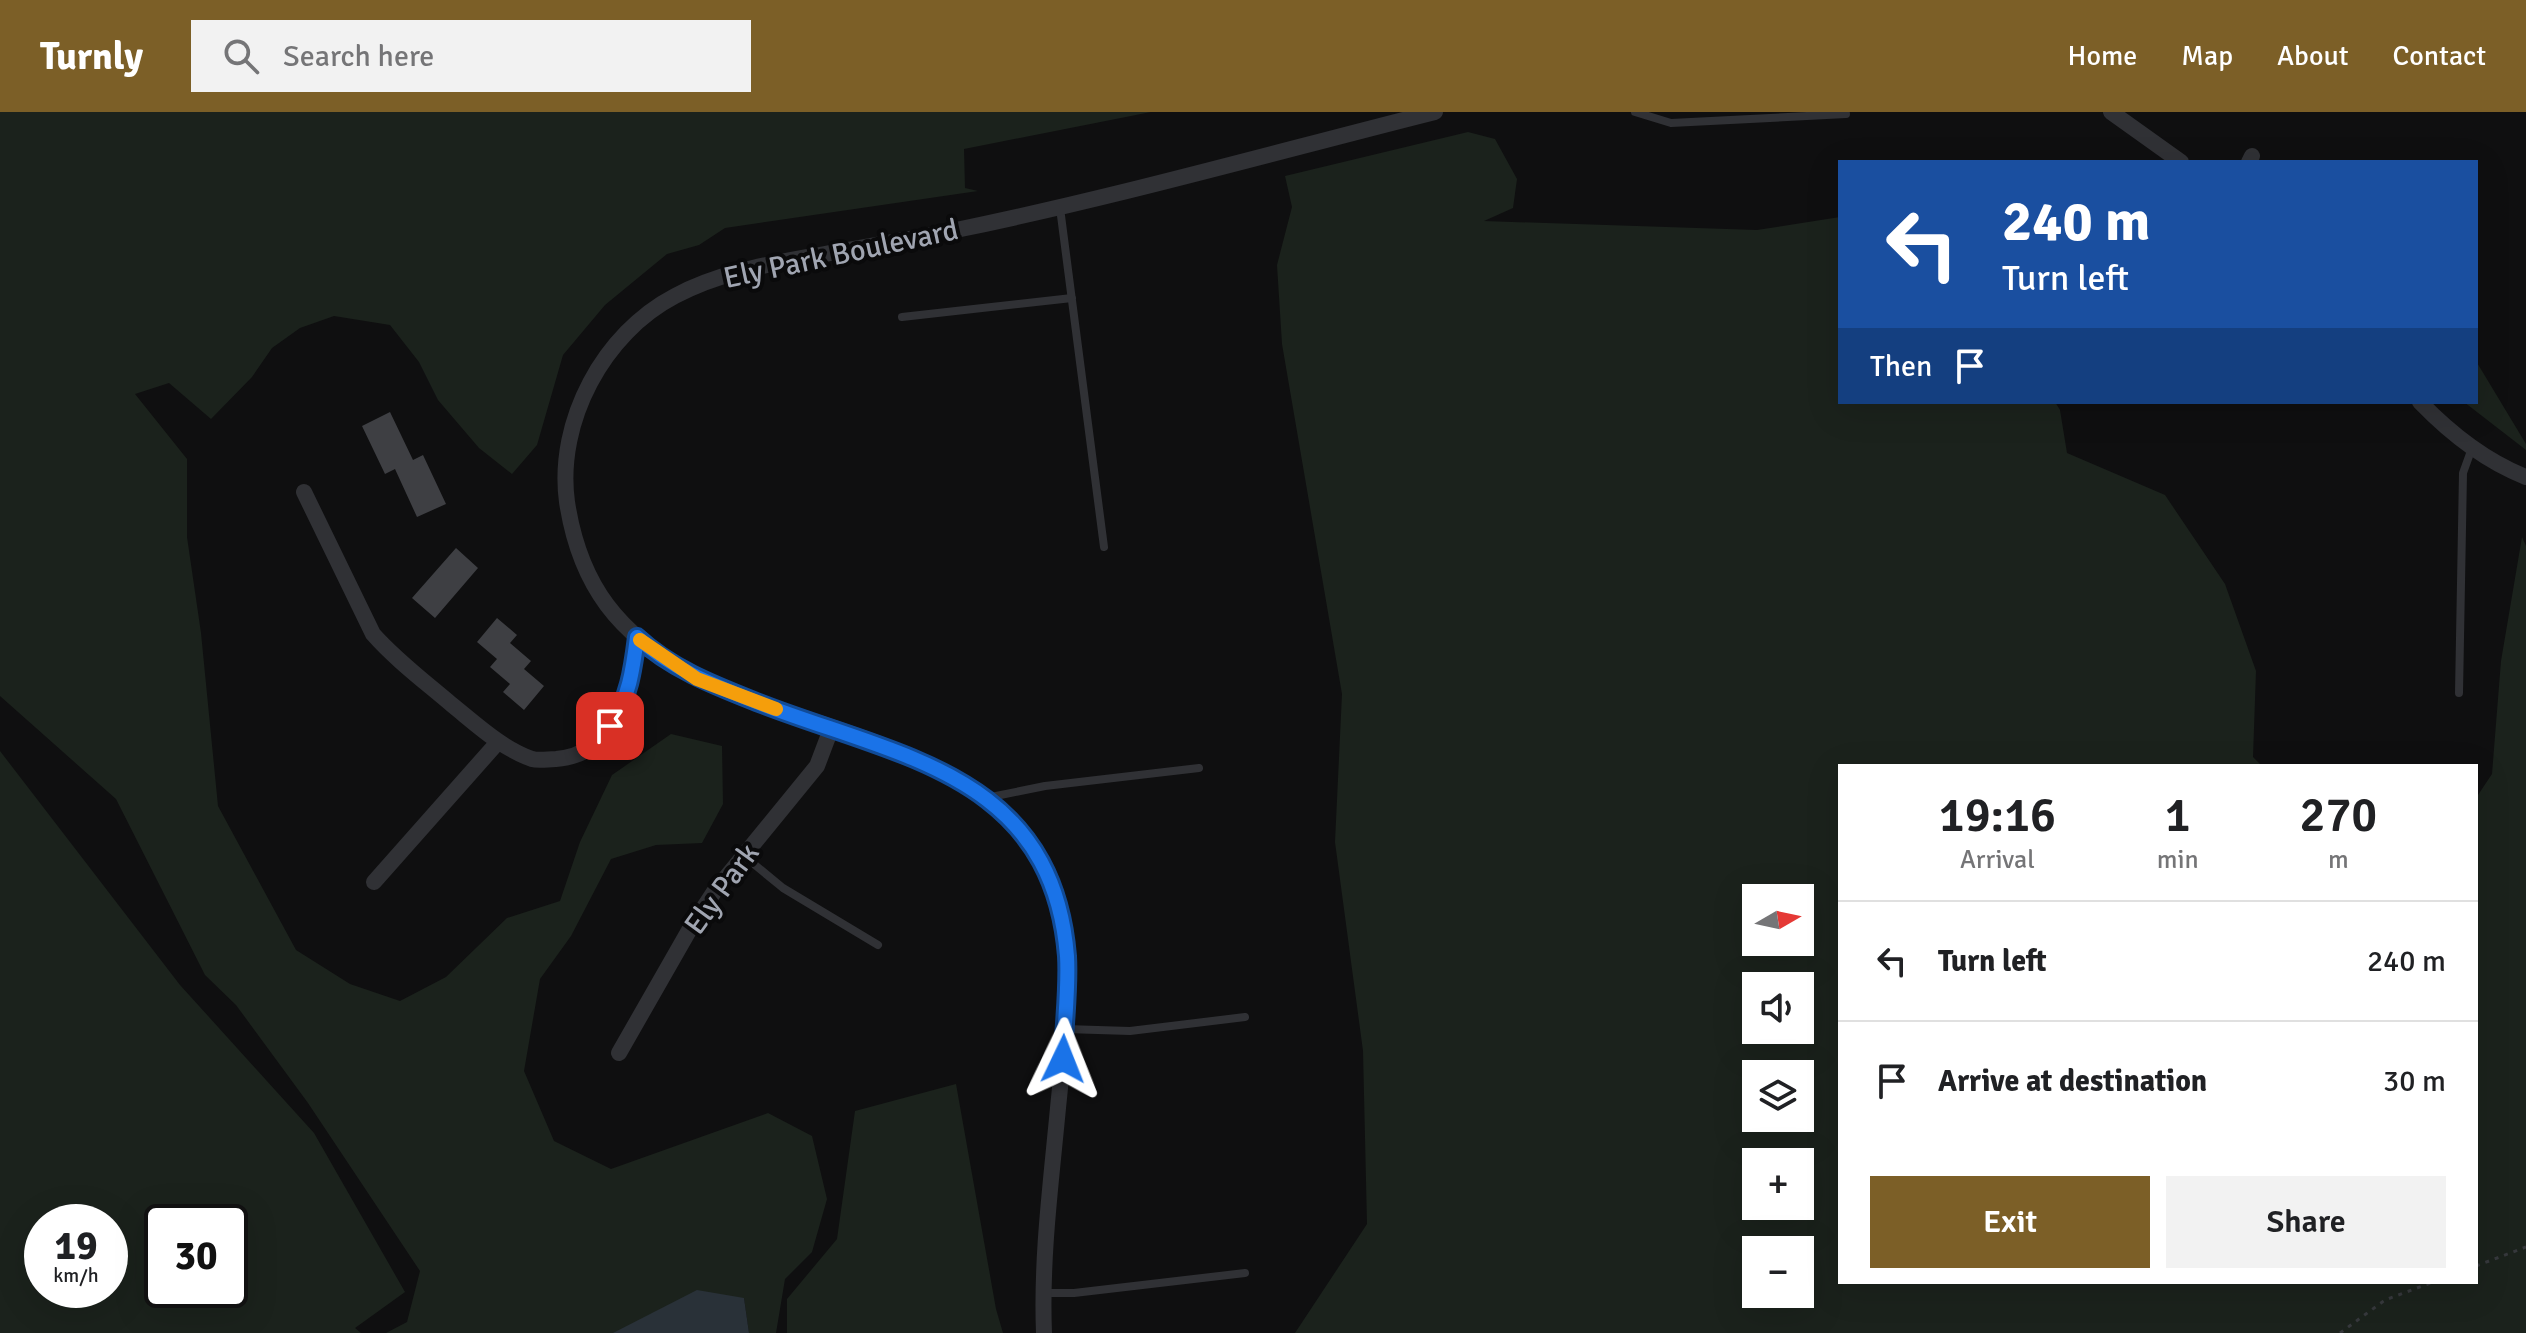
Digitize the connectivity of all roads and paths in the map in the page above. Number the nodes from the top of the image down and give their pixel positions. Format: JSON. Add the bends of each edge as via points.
{"nodes":[{"id":1,"x":1435,"y":112,"type":"edge"},
{"id":2,"x":1635,"y":112,"type":"edge"},
{"id":3,"x":2111,"y":112,"type":"edge"},
{"id":4,"x":1846,"y":114,"type":"edge"},
{"id":5,"x":2178,"y":160,"type":"edge"},
{"id":6,"x":1060,"y":207,"type":"junction"},
{"id":7,"x":1072,"y":298,"type":"junction"},
{"id":8,"x":902,"y":317,"type":"dead end"},
{"id":9,"x":2422,"y":404,"type":"edge"},
{"id":10,"x":2473,"y":447,"type":"junction"},
{"id":11,"x":2526,"y":477,"type":"edge"},
{"id":12,"x":304,"y":492,"type":"dead end"},
{"id":13,"x":1104,"y":547,"type":"dead end"},
{"id":14,"x":637,"y":637,"type":"junction"},
{"id":15,"x":2459,"y":693,"type":"dead end"},
{"id":16,"x":831,"y":729,"type":"junction"},
{"id":17,"x":498,"y":742,"type":"junction"},
{"id":18,"x":1199,"y":768,"type":"dead end"},
{"id":19,"x":985,"y":798,"type":"junction"},
{"id":20,"x":744,"y":856,"type":"junction"},
{"id":21,"x":374,"y":882,"type":"dead end"},
{"id":22,"x":878,"y":945,"type":"dead end"},
{"id":23,"x":1245,"y":1017,"type":"dead end"},
{"id":24,"x":1064,"y":1029,"type":"junction"},
{"id":25,"x":619,"y":1053,"type":"dead end"},
{"id":26,"x":2526,"y":1247,"type":"edge"},
{"id":27,"x":2478,"y":1265,"type":"edge"},
{"id":28,"x":1245,"y":1273,"type":"dead end"},
{"id":29,"x":2428,"y":1284,"type":"edge"},
{"id":30,"x":1043,"y":1293,"type":"junction"},
{"id":31,"x":1044,"y":1333,"type":"edge"},
{"id":32,"x":2340,"y":1333,"type":"edge"}],
"edges":[{"from":1,"to":6,"type":"street","name":"Ely Park Boulevard"},
{"from":2,"to":4,"type":"lane","via":[[1671,123]]},
{"from":3,"to":5,"type":"street"},
{"from":6,"to":7,"type":"lane"},
{"from":6,"to":14,"type":"street","name":"Ely Park Boulevard","via":[[742,269],[676,295],[624,333],[594,374],[575,419],[565,486],[572,536],[586,573],[615,617]]},
{"from":7,"to":8,"type":"lane"},
{"from":7,"to":13,"type":"lane"},
{"from":9,"to":10,"type":"street"},
{"from":10,"to":11,"type":"street"},
{"from":10,"to":15,"type":"lane","via":[[2463,473],[2461,504]]},
{"from":12,"to":17,"type":"street","via":[[373,634],[390,654]]},
{"from":14,"to":16,"type":"street","name":"Ely Park Boulevard","via":[[697,679]]},
{"from":14,"to":17,"type":"street","via":[[621,710],[599,741],[569,758],[535,760]]},
{"from":16,"to":19,"type":"street","name":"Ely Park Boulevard","via":[[923,760]]},
{"from":16,"to":20,"type":"street","name":"Ely Park","via":[[817,766]]},
{"from":17,"to":21,"type":"street"},
{"from":18,"to":19,"type":"lane"},
{"from":19,"to":24,"type":"street","name":"Ely Park Boulevard","via":[[1025,836],[1058,904],[1067,957]]},
{"from":20,"to":22,"type":"lane","via":[[783,888]]},
{"from":20,"to":25,"type":"street","name":"Ely Park","via":[[691,927]]},
{"from":23,"to":24,"type":"lane","via":[[1130,1031]]},
{"from":24,"to":30,"type":"street","name":"Ely Park Boulevard"},
{"from":26,"to":27,"type":"path"},
{"from":28,"to":30,"type":"lane"},
{"from":29,"to":32,"type":"path","via":[[2385,1300]]},
{"from":30,"to":31,"type":"street","name":"Ely Park Boulevard"}]}
